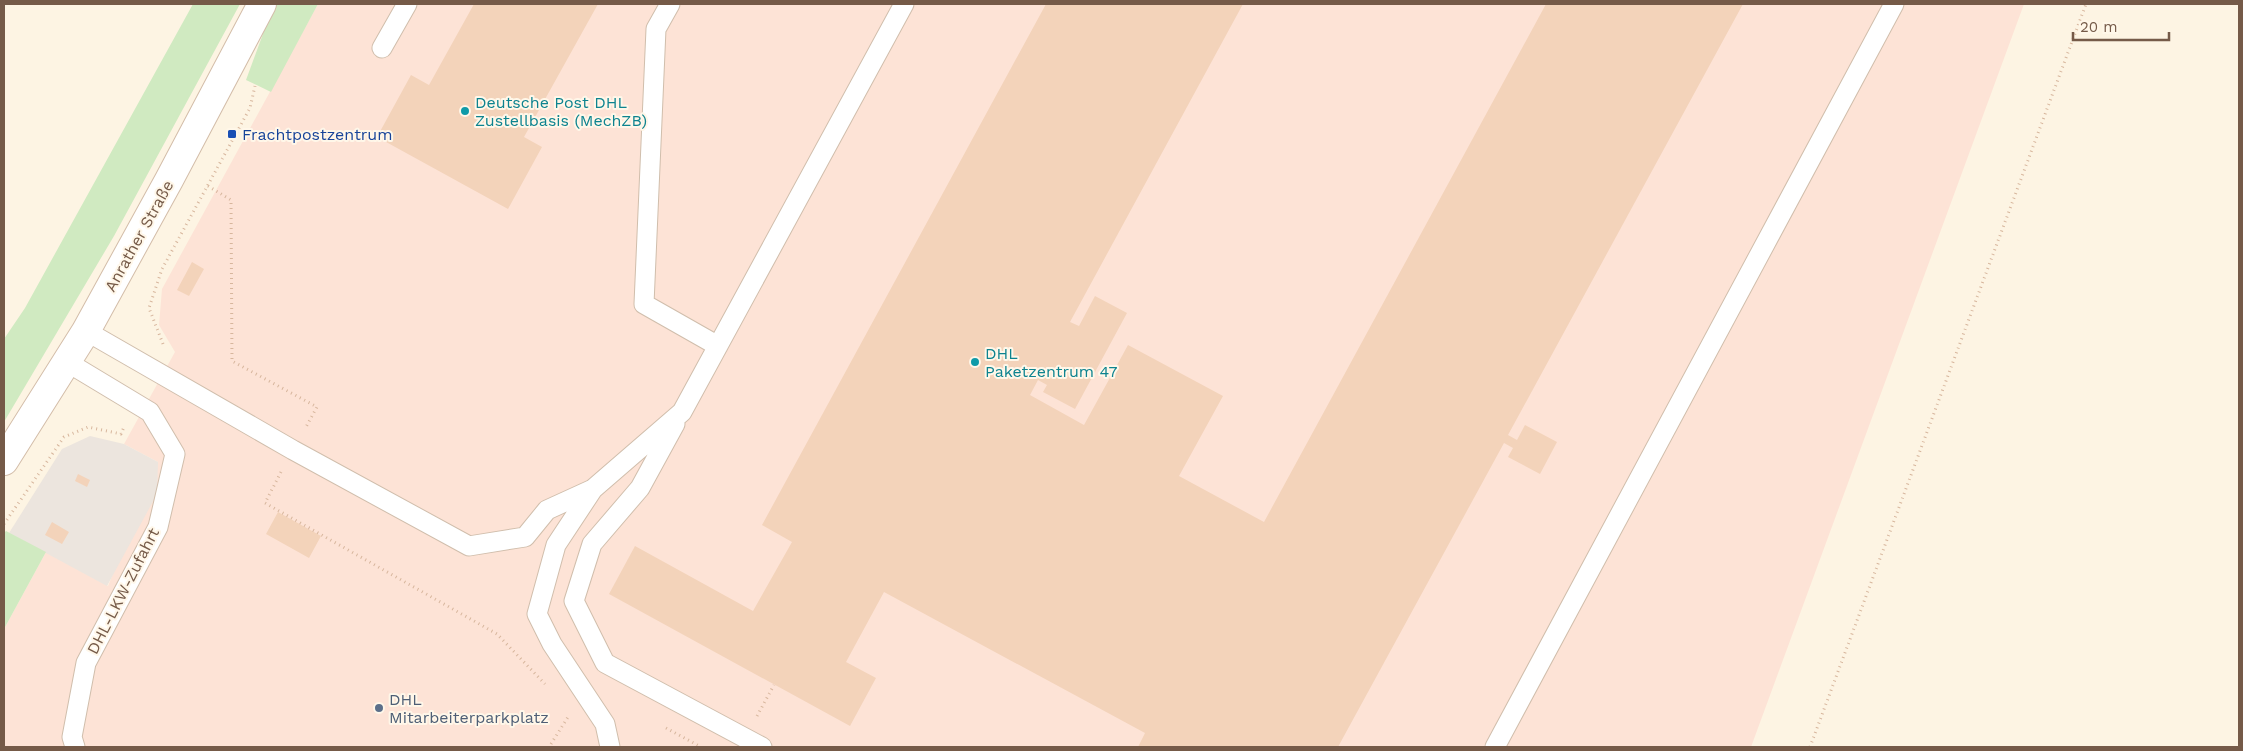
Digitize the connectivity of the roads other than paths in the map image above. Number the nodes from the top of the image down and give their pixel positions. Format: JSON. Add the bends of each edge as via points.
{"nodes":[{"id":1,"x":262,"y":4,"type":"edge"},
{"id":2,"x":407,"y":4,"type":"edge"},
{"id":3,"x":670,"y":4,"type":"edge"},
{"id":4,"x":904,"y":4,"type":"edge"},
{"id":5,"x":1894,"y":4,"type":"edge"},
{"id":6,"x":382,"y":48,"type":"dead end"},
{"id":7,"x":86,"y":331,"type":"junction"},
{"id":8,"x":718,"y":346,"type":"junction"},
{"id":9,"x":68,"y":362,"type":"junction"},
{"id":10,"x":682,"y":412,"type":"junction"},
{"id":11,"x":4,"y":461,"type":"edge"},
{"id":12,"x":593,"y":489,"type":"junction"},
{"id":13,"x":75,"y":747,"type":"edge"},
{"id":14,"x":610,"y":747,"type":"edge"},
{"id":15,"x":762,"y":747,"type":"edge"},
{"id":16,"x":1495,"y":747,"type":"edge"}],
"edges":[{"from":1,"to":7,"type":"main road","name":"Anrather Straße"},
{"from":2,"to":6,"type":"lane"},
{"from":3,"to":8,"type":"lane","via":[[656,29],[644,304]]},
{"from":4,"to":8,"type":"lane"},
{"from":5,"to":16,"type":"lane"},
{"from":7,"to":9,"type":"main road","name":"Anrather Straße"},
{"from":7,"to":12,"type":"lane","via":[[469,546],[525,537],[548,510]]},
{"from":8,"to":10,"type":"lane"},
{"from":9,"to":11,"type":"main road","name":"Anrather Straße"},
{"from":9,"to":13,"type":"lane","name":"DHL-LKW-Zufahrt","via":[[144,408],[175,454],[158,527],[86,663],[72,736]]},
{"from":10,"to":12,"type":"lane"},
{"from":10,"to":15,"type":"lane","via":[[640,488],[592,544],[574,601],[605,663]]},
{"from":12,"to":14,"type":"lane","via":[[556,545],[536,614],[605,724]]}]}
